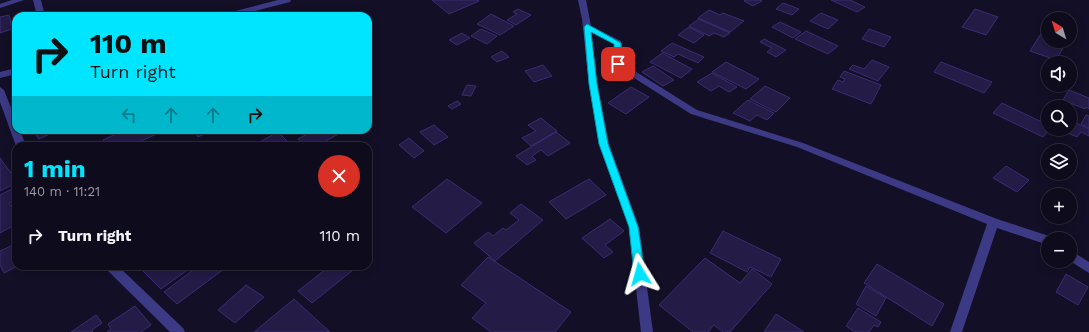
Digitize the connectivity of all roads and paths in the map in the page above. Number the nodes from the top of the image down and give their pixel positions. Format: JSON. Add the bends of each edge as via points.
{"nodes":[{"id":1,"x":20,"y":0,"type":"edge"},
{"id":2,"x":37,"y":0,"type":"edge"},
{"id":3,"x":287,"y":0,"type":"edge"},
{"id":4,"x":582,"y":0,"type":"edge"},
{"id":5,"x":0,"y":6,"type":"edge"},
{"id":6,"x":40,"y":12,"type":"edge"},
{"id":7,"x":242,"y":12,"type":"edge"},
{"id":8,"x":587,"y":27,"type":"junction"},
{"id":9,"x":12,"y":72,"type":"edge"},
{"id":10,"x":0,"y":75,"type":"edge"},
{"id":11,"x":0,"y":90,"type":"edge"},
{"id":12,"x":12,"y":122,"type":"edge"},
{"id":13,"x":993,"y":222,"type":"junction"},
{"id":14,"x":1041,"y":238,"type":"edge"},
{"id":15,"x":1077,"y":260,"type":"edge"},
{"id":16,"x":1089,"y":268,"type":"edge"},
{"id":17,"x":114,"y":270,"type":"edge"},
{"id":18,"x":179,"y":332,"type":"edge"},
{"id":19,"x":647,"y":332,"type":"edge"},
{"id":20,"x":956,"y":332,"type":"edge"}],
"edges":[{"from":1,"to":5,"type":"street"},
{"from":2,"to":6,"type":"street"},
{"from":3,"to":7,"type":"street"},
{"from":4,"to":8,"type":"street"},
{"from":8,"to":13,"type":"street","via":[[618,43],[618,64],[694,112],[800,146]]},
{"from":8,"to":19,"type":"street","via":[[593,84],[604,144],[634,227]]},
{"from":9,"to":10,"type":"street"},
{"from":11,"to":12,"type":"street"},
{"from":13,"to":14,"type":"street"},
{"from":13,"to":20,"type":"street"},
{"from":15,"to":16,"type":"street"},
{"from":17,"to":18,"type":"street"}]}
